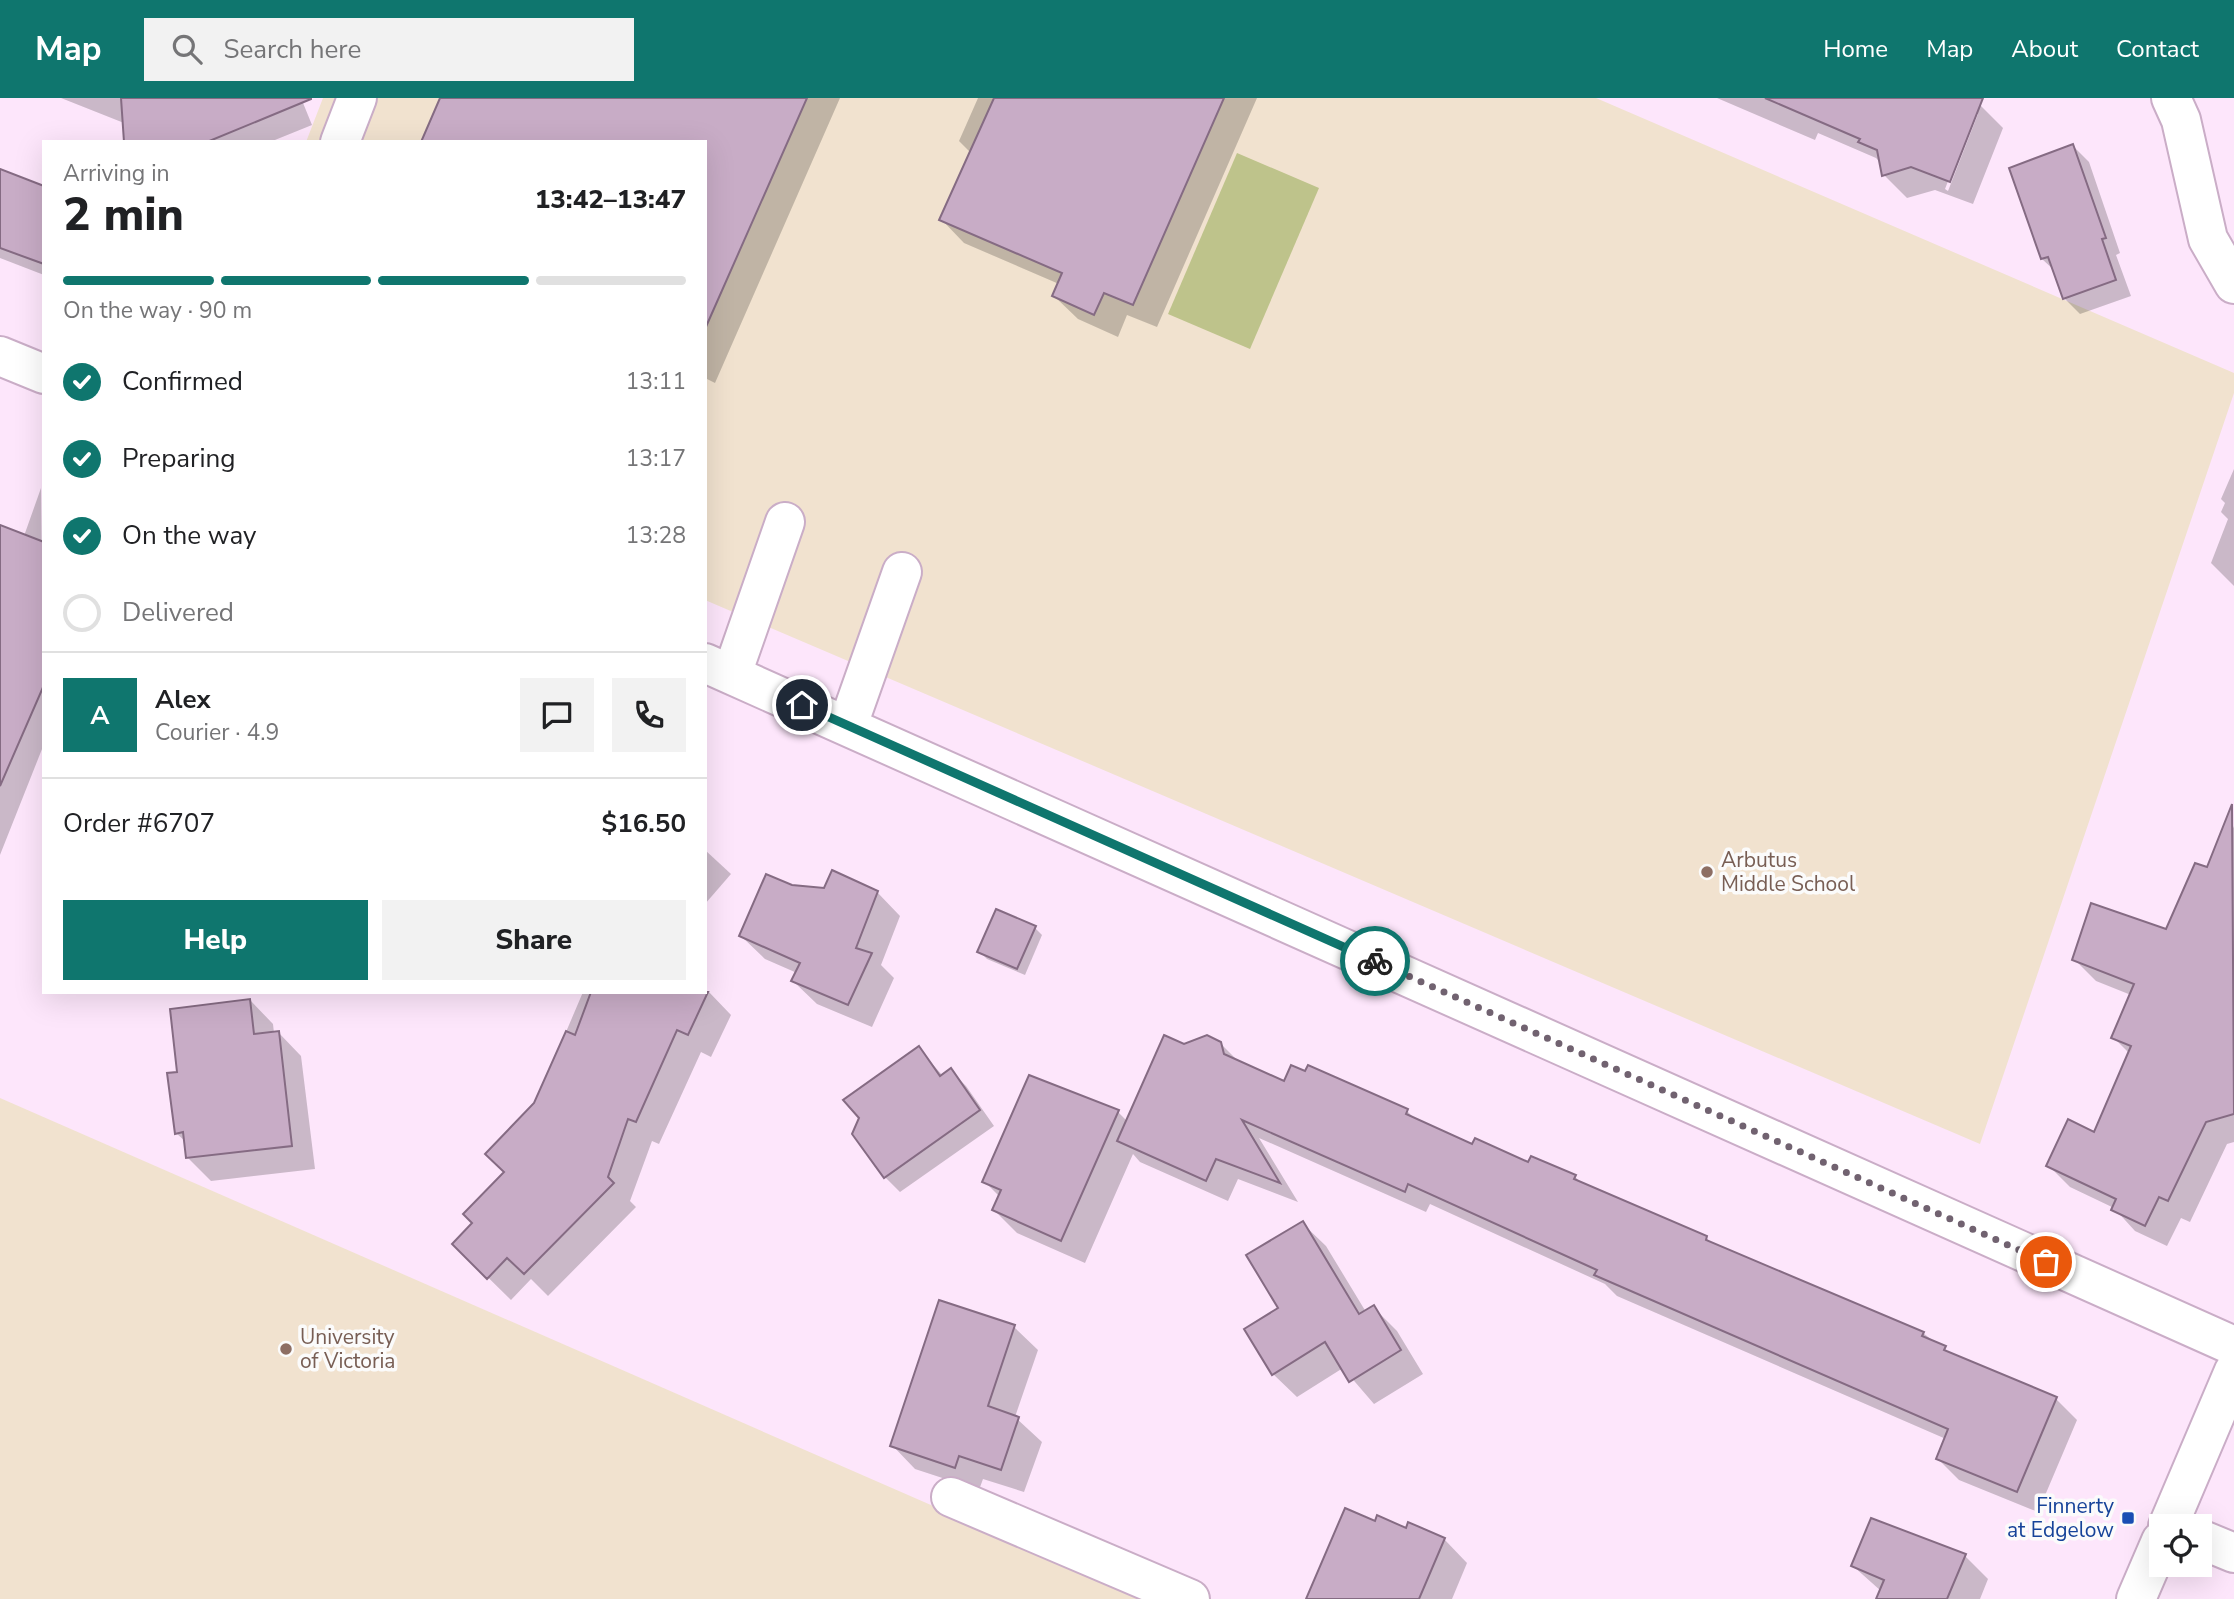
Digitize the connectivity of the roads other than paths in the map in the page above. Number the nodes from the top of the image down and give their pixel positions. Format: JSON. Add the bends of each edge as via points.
{"nodes":[{"id":1,"x":357,"y":98,"type":"edge"},
{"id":2,"x":2171,"y":98,"type":"edge"},
{"id":3,"x":341,"y":140,"type":"edge"},
{"id":4,"x":2234,"y":285,"type":"edge"},
{"id":5,"x":0,"y":356,"type":"edge"},
{"id":6,"x":42,"y":373,"type":"edge"},
{"id":7,"x":785,"y":523,"type":"dead end"},
{"id":8,"x":902,"y":572,"type":"dead end"},
{"id":9,"x":719,"y":668,"type":"edge"},
{"id":10,"x":848,"y":725,"type":"junction"},
{"id":11,"x":2234,"y":1346,"type":"edge"},
{"id":12,"x":2234,"y":1371,"type":"edge"},
{"id":13,"x":951,"y":1497,"type":"dead end"},
{"id":14,"x":2179,"y":1514,"type":"edge"},
{"id":15,"x":2212,"y":1545,"type":"edge"},
{"id":16,"x":2234,"y":1553,"type":"edge"},
{"id":17,"x":2149,"y":1575,"type":"edge"},
{"id":18,"x":1190,"y":1599,"type":"edge"},
{"id":19,"x":2136,"y":1599,"type":"edge"}],
"edges":[{"from":1,"to":3,"type":"street"},
{"from":2,"to":4,"type":"street","via":[[2181,120],[2208,239]]},
{"from":5,"to":6,"type":"street"},
{"from":7,"to":9,"type":"street"},
{"from":8,"to":10,"type":"street"},
{"from":9,"to":10,"type":"street"},
{"from":10,"to":11,"type":"street"},
{"from":12,"to":14,"type":"street"},
{"from":13,"to":18,"type":"street"},
{"from":15,"to":16,"type":"street"},
{"from":17,"to":19,"type":"street"}]}
